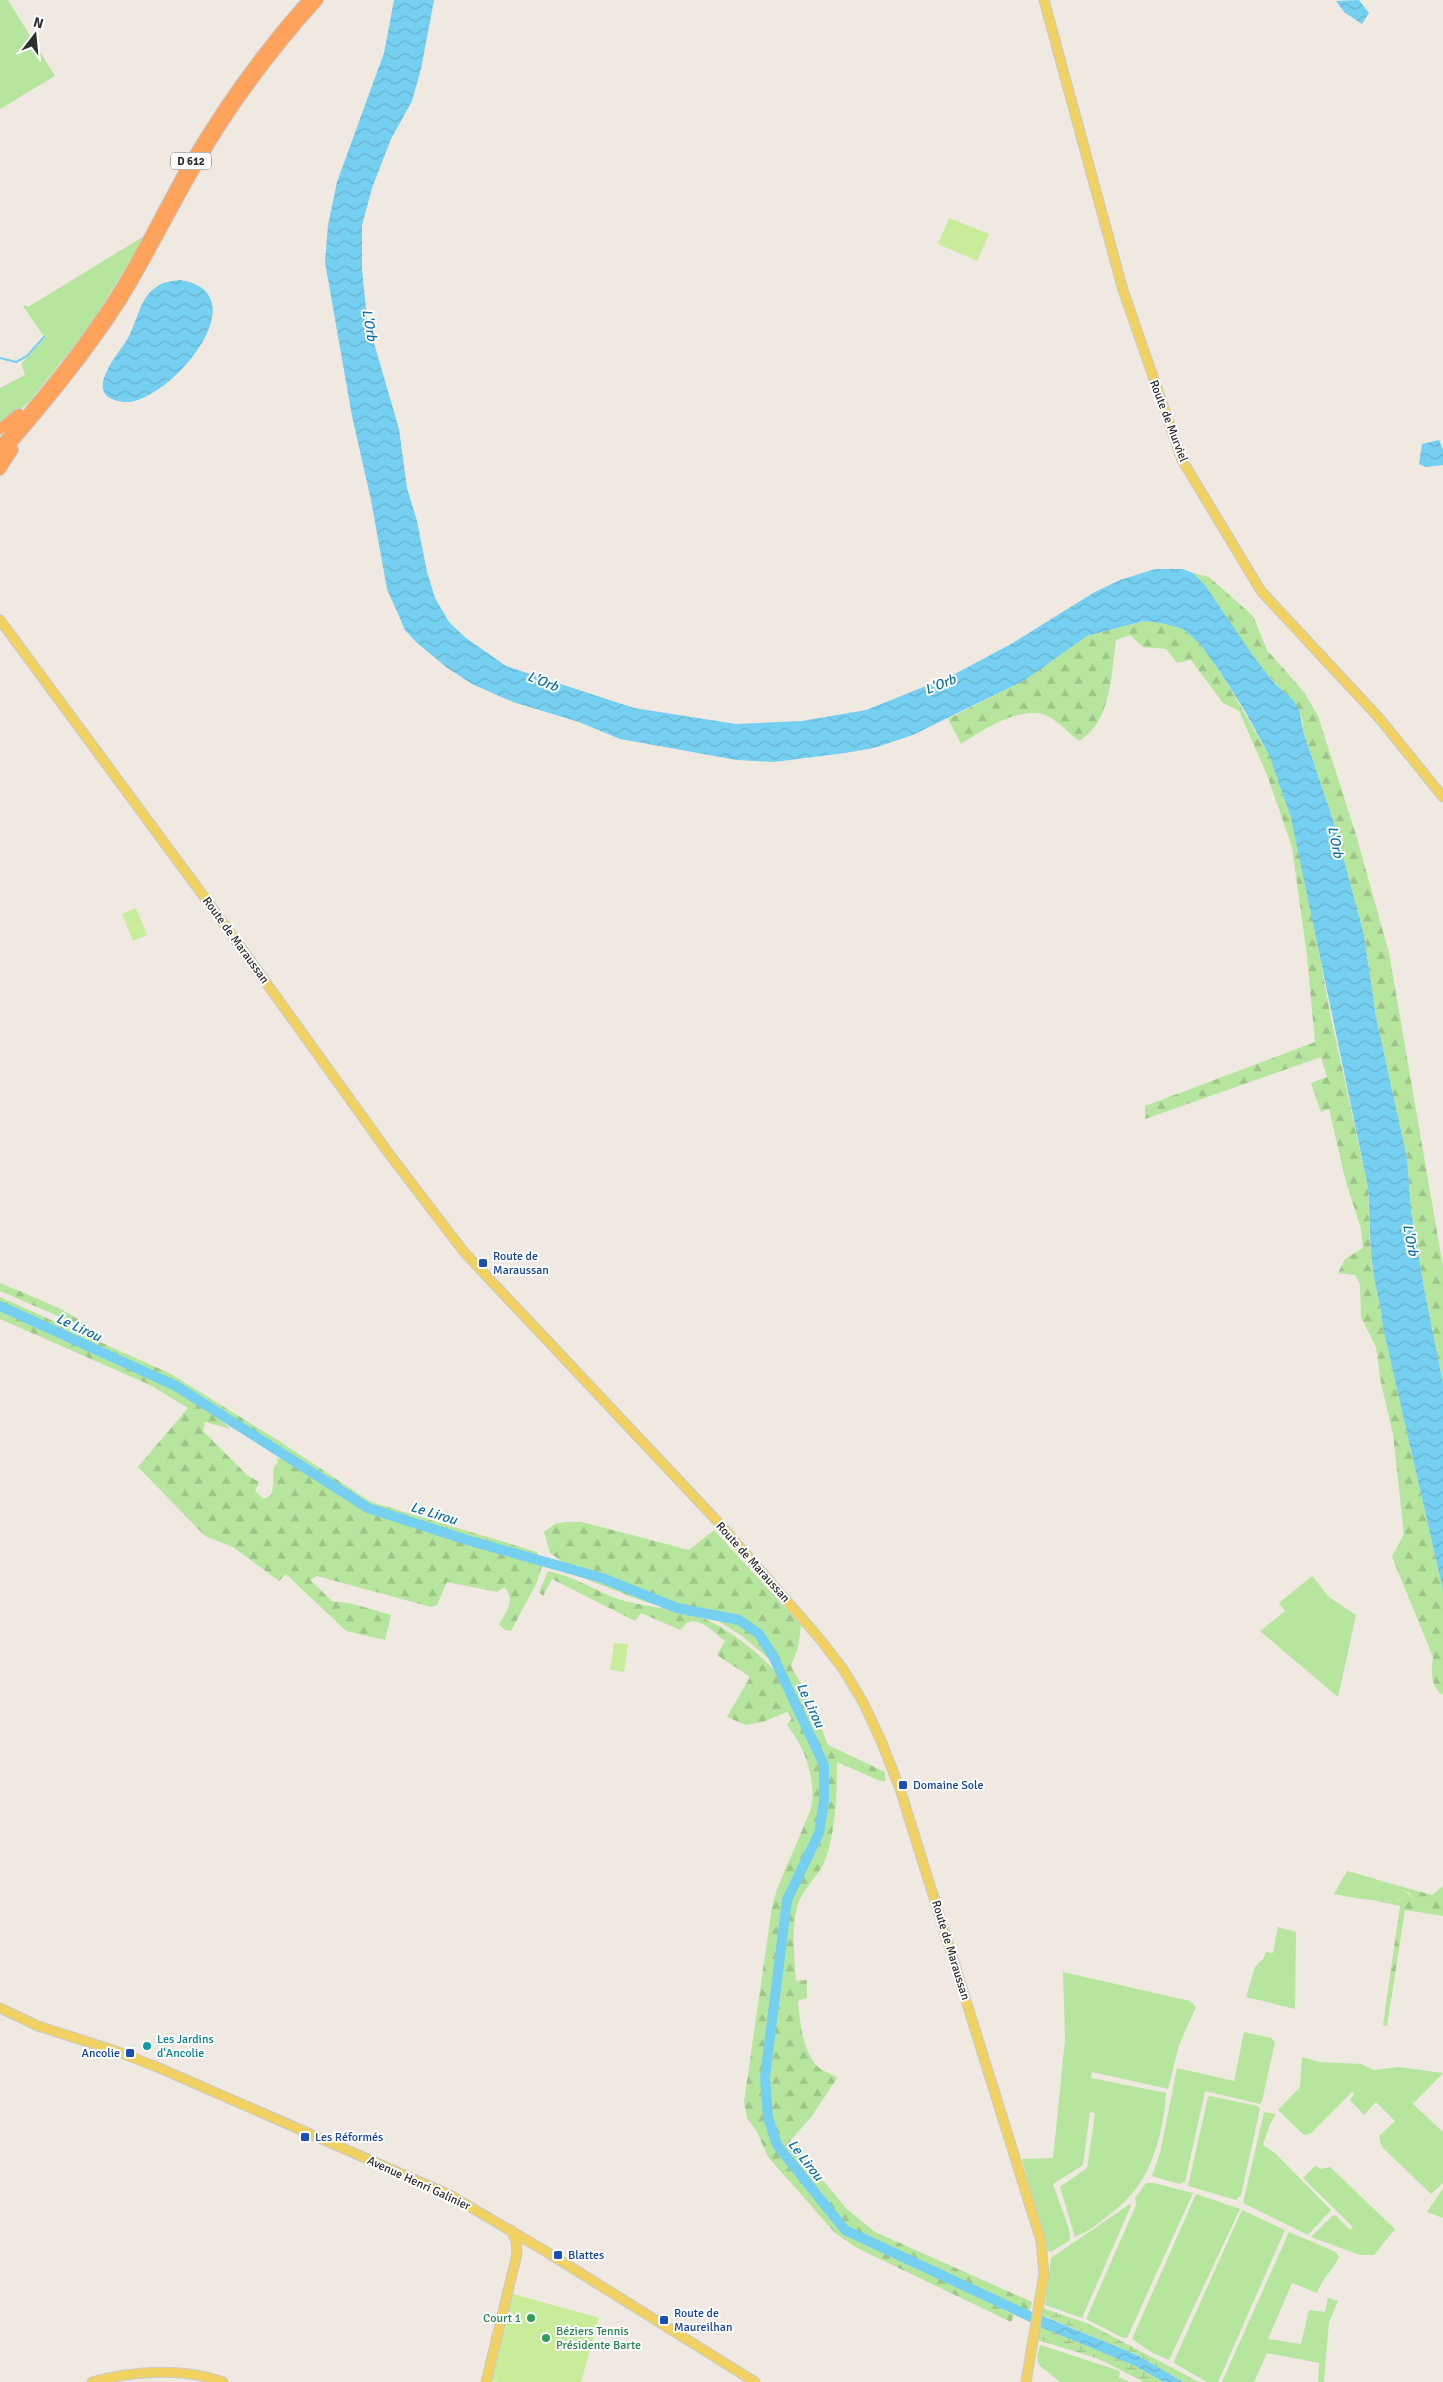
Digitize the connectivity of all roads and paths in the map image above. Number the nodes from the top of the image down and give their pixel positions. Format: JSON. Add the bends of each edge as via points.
{"nodes":[{"id":1,"x":308,"y":0,"type":"edge"},
{"id":2,"x":318,"y":0,"type":"edge"},
{"id":3,"x":1044,"y":0,"type":"edge"},
{"id":4,"x":64,"y":376,"type":"junction"},
{"id":5,"x":0,"y":429,"type":"edge"},
{"id":6,"x":0,"y":446,"type":"edge"},
{"id":7,"x":0,"y":457,"type":"edge"},
{"id":8,"x":0,"y":470,"type":"edge"},
{"id":9,"x":0,"y":620,"type":"edge"},
{"id":10,"x":1443,"y":797,"type":"edge"},
{"id":11,"x":0,"y":2008,"type":"edge"},
{"id":12,"x":510,"y":2230,"type":"junction"},
{"id":13,"x":545,"y":2250,"type":"junction"},
{"id":14,"x":517,"y":2254,"type":"junction"},
{"id":15,"x":92,"y":2382,"type":"edge"},
{"id":16,"x":223,"y":2382,"type":"edge"},
{"id":17,"x":486,"y":2382,"type":"edge"},
{"id":18,"x":755,"y":2382,"type":"edge"},
{"id":19,"x":1026,"y":2382,"type":"edge"}],
"edges":[{"from":1,"to":4,"type":"highway","number":"D 612","via":[[224,109],[121,286]]},
{"from":2,"to":4,"type":"highway","number":"D 612","via":[[272,54],[232,110],[120,301]]},
{"from":3,"to":10,"type":"main road","name":"Route de Murviel","via":[[1123,290],[1182,460],[1262,591],[1380,718]]},
{"from":4,"to":5,"type":"highway","via":[[52,378],[16,418]]},
{"from":4,"to":6,"type":"highway","number":"D 612"},
{"from":4,"to":7,"type":"highway","number":"D 612"},
{"from":4,"to":8,"type":"highway","via":[[62,391]]},
{"from":9,"to":19,"type":"main road","name":"Route de Maraussan","via":[[459,1246],[725,1529],[785,1596],[835,1660],[892,1778],[1042,2251],[1044,2274],[1040,2307]]},
{"from":11,"to":12,"type":"main road","name":"Avenue Henri Galinier","via":[[88,2047],[179,2077],[450,2195]]},
{"from":12,"to":13,"type":"main road","name":"Avenue Henri Galinier"},
{"from":12,"to":14,"type":"main road","via":[[516,2241]]},
{"from":13,"to":14,"type":"main road","via":[[528,2247]]},
{"from":13,"to":18,"type":"main road","name":"Avenue Henri Galinier"},
{"from":14,"to":17,"type":"main road"},
{"from":15,"to":16,"type":"main road","via":[[153,2373],[197,2375]]}]}
